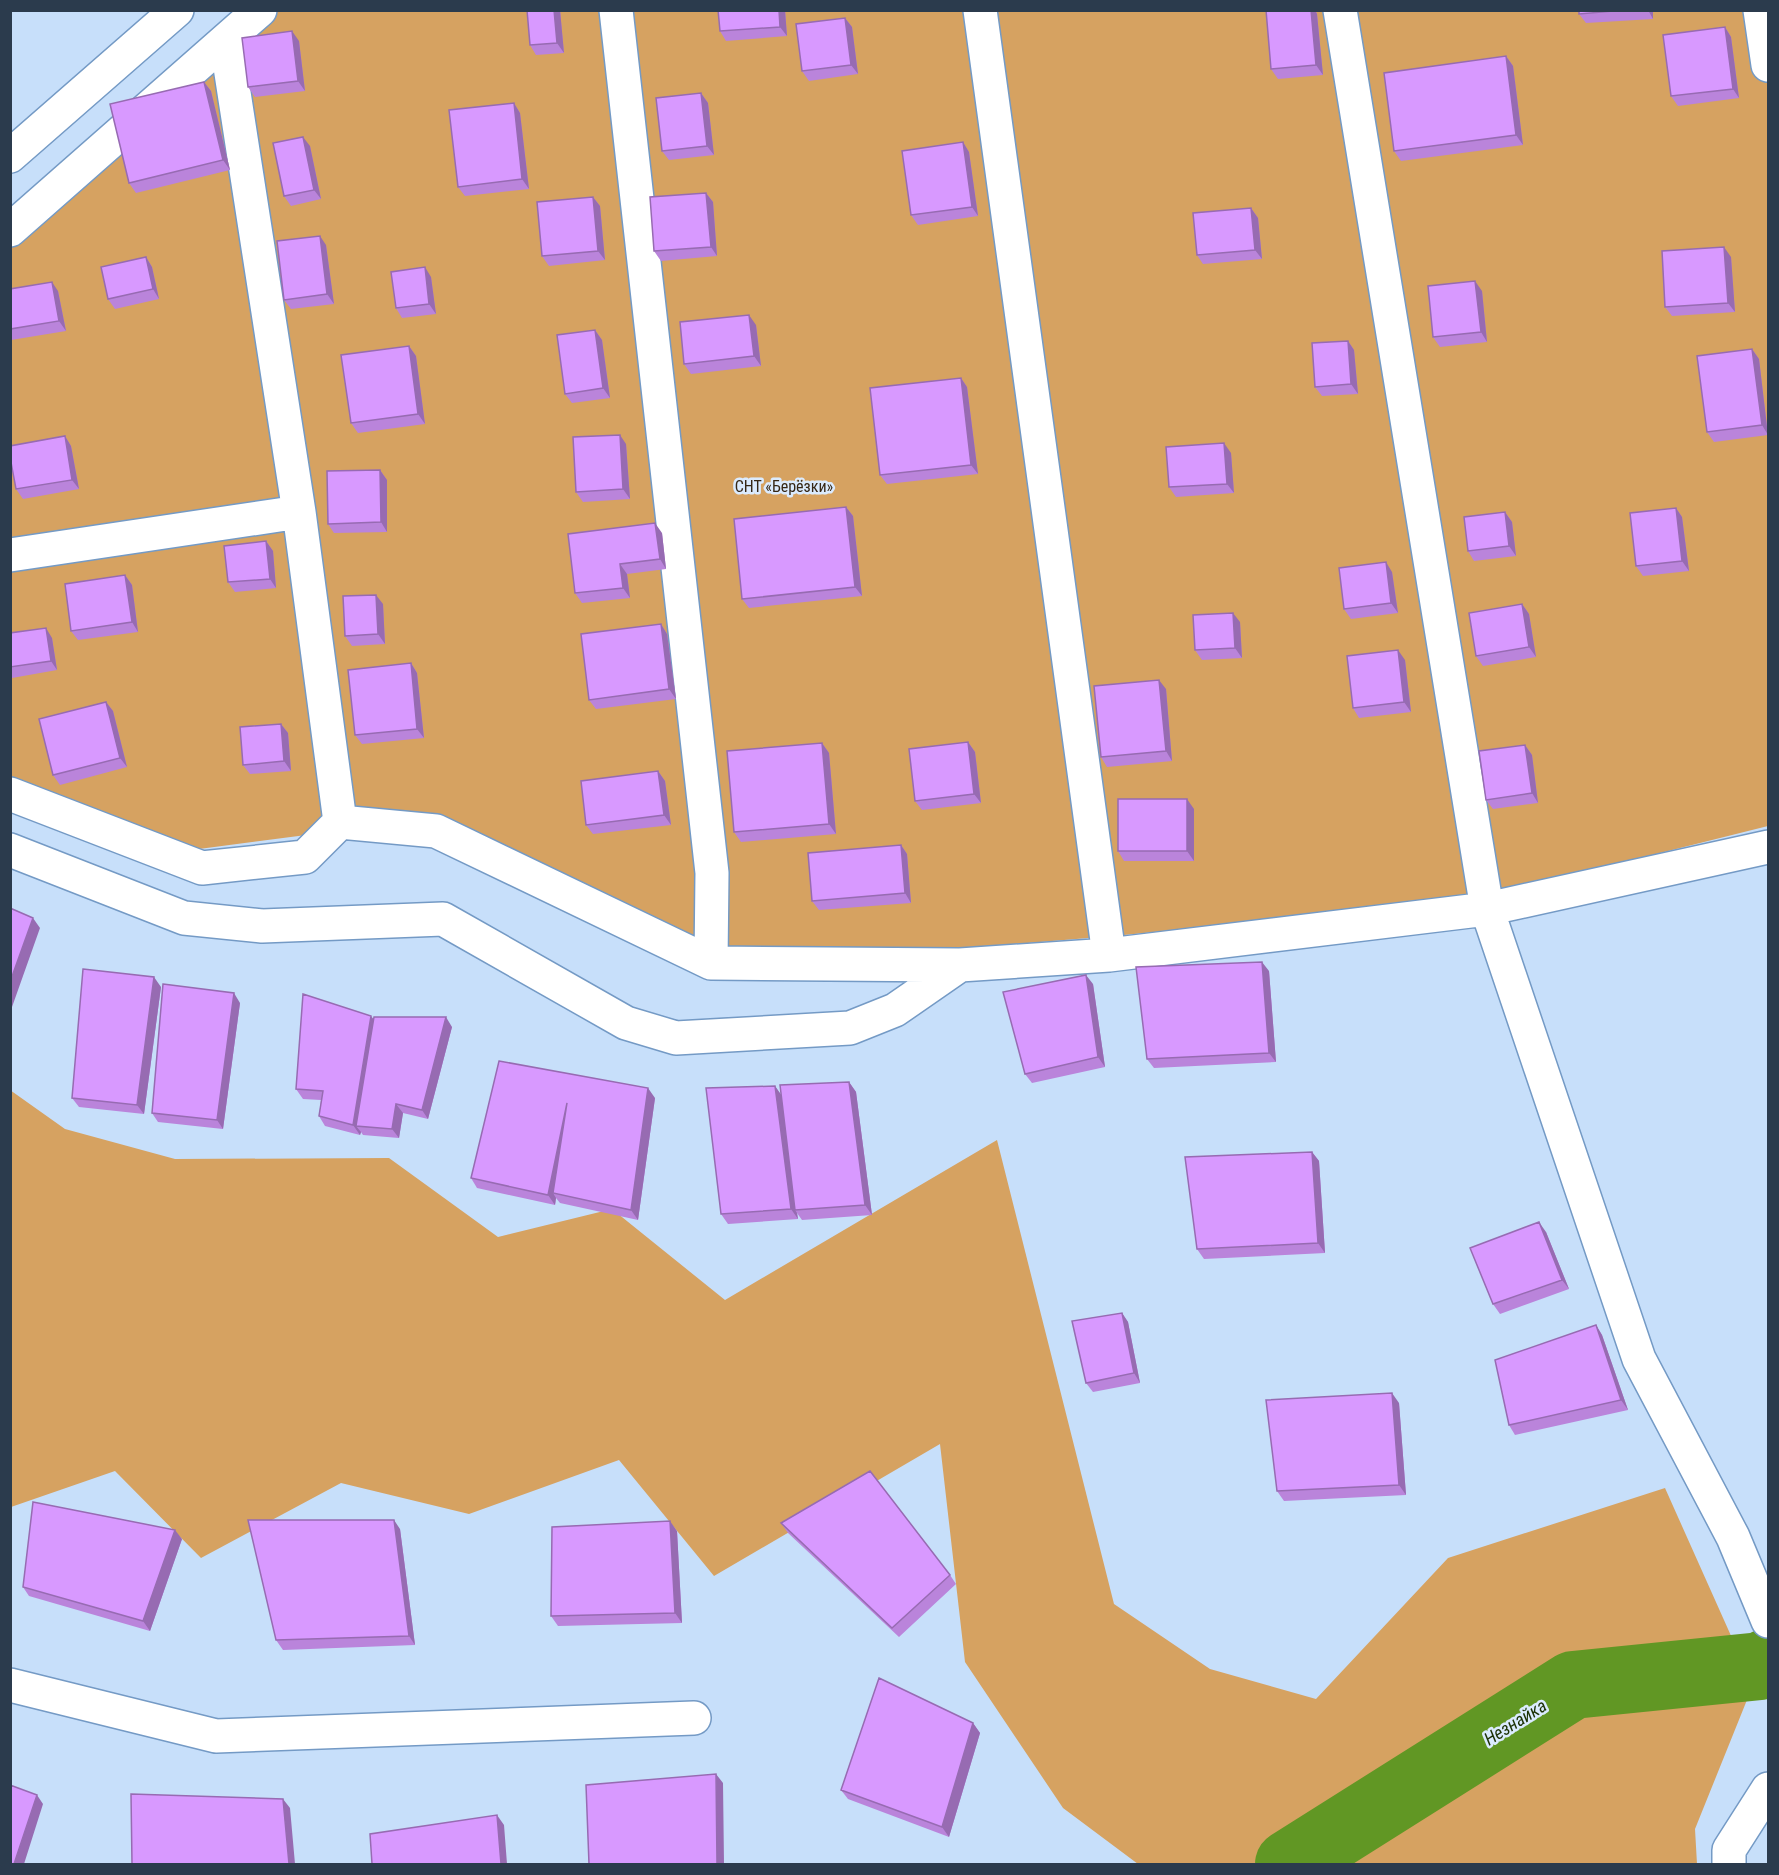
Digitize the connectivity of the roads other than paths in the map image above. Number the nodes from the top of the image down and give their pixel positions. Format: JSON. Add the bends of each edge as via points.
{"nodes":[{"id":1,"x":177,"y":10,"type":"edge"},
{"id":2,"x":260,"y":10,"type":"edge"},
{"id":3,"x":616,"y":10,"type":"edge"},
{"id":4,"x":980,"y":10,"type":"edge"},
{"id":5,"x":1341,"y":10,"type":"edge"},
{"id":6,"x":1760,"y":10,"type":"edge"},
{"id":7,"x":226,"y":41,"type":"junction"},
{"id":8,"x":1768,"y":65,"type":"edge"},
{"id":9,"x":10,"y":156,"type":"edge"},
{"id":10,"x":10,"y":230,"type":"edge"},
{"id":11,"x":299,"y":512,"type":"junction"},
{"id":12,"x":10,"y":555,"type":"edge"},
{"id":13,"x":10,"y":794,"type":"edge"},
{"id":14,"x":340,"y":822,"type":"junction"},
{"id":15,"x":1768,"y":847,"type":"edge"},
{"id":16,"x":10,"y":850,"type":"edge"},
{"id":17,"x":1487,"y":909,"type":"junction"},
{"id":18,"x":1109,"y":955,"type":"junction"},
{"id":19,"x":711,"y":963,"type":"junction"},
{"id":20,"x":960,"y":964,"type":"junction"},
{"id":21,"x":1768,"y":1621,"type":"edge"},
{"id":22,"x":10,"y":1685,"type":"edge"},
{"id":23,"x":694,"y":1718,"type":"dead end"},
{"id":24,"x":1768,"y":1789,"type":"edge"},
{"id":25,"x":1729,"y":1864,"type":"edge"}],
"edges":[{"from":1,"to":9,"type":"street"},
{"from":2,"to":7,"type":"street"},
{"from":3,"to":19,"type":"street","via":[[712,873]]},
{"from":4,"to":18,"type":"street"},
{"from":5,"to":17,"type":"street"},
{"from":6,"to":8,"type":"street"},
{"from":7,"to":10,"type":"street"},
{"from":7,"to":11,"type":"street"},
{"from":11,"to":12,"type":"street"},
{"from":11,"to":14,"type":"street"},
{"from":13,"to":14,"type":"street","via":[[202,868],[305,857]]},
{"from":14,"to":19,"type":"street","via":[[436,831]]},
{"from":15,"to":17,"type":"street"},
{"from":16,"to":20,"type":"street","via":[[184,918],[262,926],[443,919],[626,1023],[676,1038],[850,1028],[895,1010]]},
{"from":17,"to":18,"type":"street"},
{"from":17,"to":21,"type":"street","via":[[1639,1359],[1733,1537]]},
{"from":18,"to":20,"type":"street"},
{"from":19,"to":20,"type":"street"},
{"from":22,"to":23,"type":"street","via":[[216,1736]]},
{"from":24,"to":25,"type":"street","via":[[1729,1850]]}]}
